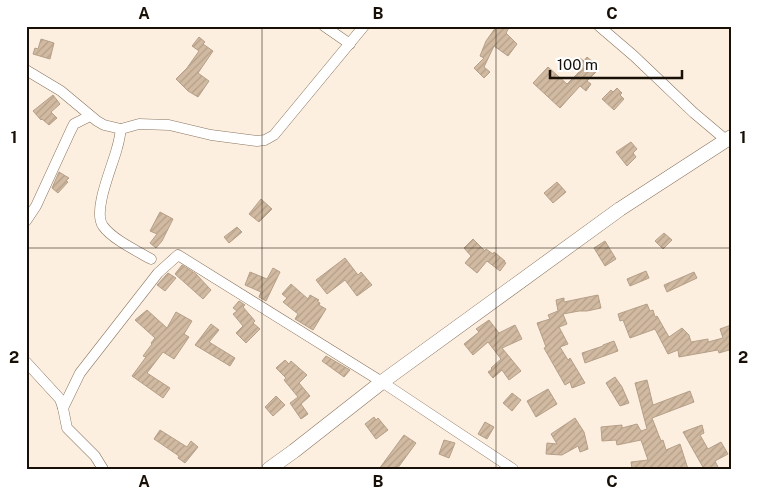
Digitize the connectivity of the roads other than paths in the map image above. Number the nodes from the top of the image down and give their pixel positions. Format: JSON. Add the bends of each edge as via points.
{"nodes":[{"id":1,"x":324,"y":26,"type":"edge"},
{"id":2,"x":364,"y":26,"type":"edge"},
{"id":3,"x":599,"y":26,"type":"edge"},
{"id":4,"x":350,"y":44,"type":"junction"},
{"id":5,"x":26,"y":70,"type":"edge"},
{"id":6,"x":90,"y":116,"type":"junction"},
{"id":7,"x":121,"y":129,"type":"junction"},
{"id":8,"x":728,"y":139,"type":"edge"},
{"id":9,"x":26,"y":221,"type":"edge"},
{"id":10,"x":150,"y":260,"type":"dead end"},
{"id":11,"x":26,"y":362,"type":"edge"},
{"id":12,"x":382,"y":382,"type":"junction"},
{"id":13,"x":63,"y":408,"type":"junction"},
{"id":14,"x":103,"y":469,"type":"edge"},
{"id":15,"x":269,"y":469,"type":"edge"},
{"id":16,"x":513,"y":469,"type":"edge"}],
"edges":[{"from":1,"to":4,"type":"street"},
{"from":2,"to":4,"type":"street"},
{"from":3,"to":8,"type":"street","via":[[694,113]]},
{"from":4,"to":7,"type":"street","via":[[274,135],[265,140],[211,136],[169,125],[138,124]]},
{"from":5,"to":6,"type":"street","via":[[61,91]]},
{"from":6,"to":7,"type":"street","via":[[104,125]]},
{"from":6,"to":9,"type":"street","via":[[74,124]]},
{"from":7,"to":10,"type":"street","via":[[99,215],[102,226],[112,235]]},
{"from":8,"to":12,"type":"street","via":[[620,209]]},
{"from":11,"to":13,"type":"street","via":[[54,391]]},
{"from":12,"to":13,"type":"street","via":[[178,255],[158,273],[80,374]]},
{"from":12,"to":15,"type":"street"},
{"from":12,"to":16,"type":"street"},
{"from":13,"to":14,"type":"street","via":[[67,428],[95,456]]}]}
